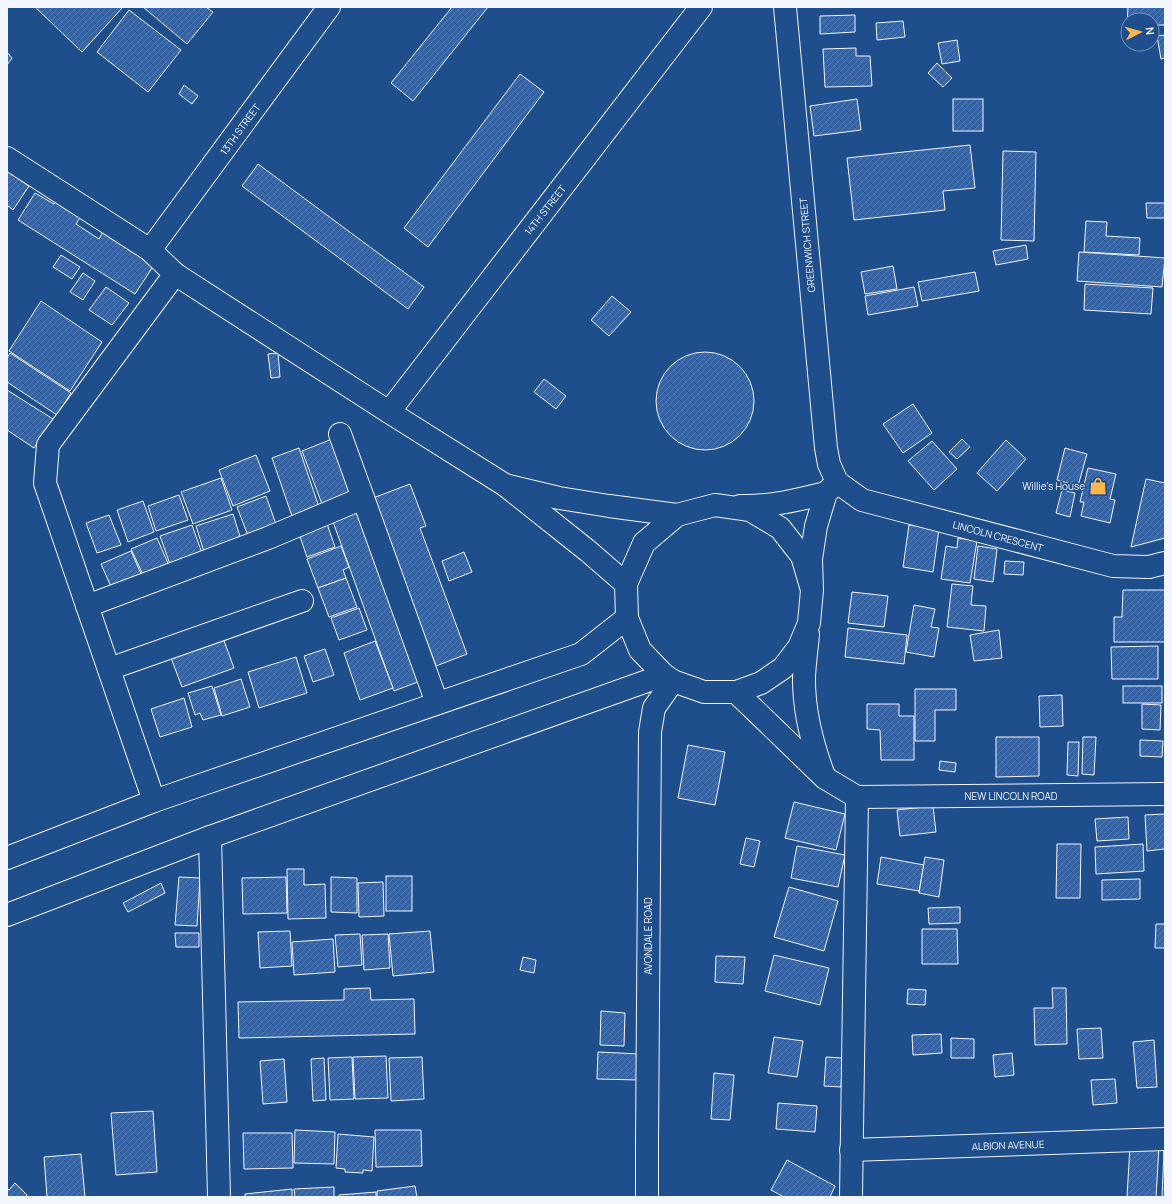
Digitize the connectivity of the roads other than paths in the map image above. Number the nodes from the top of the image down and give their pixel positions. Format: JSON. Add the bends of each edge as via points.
{"nodes":[{"id":1,"x":329,"y":7,"type":"edge"},
{"id":2,"x":700,"y":7,"type":"edge"},
{"id":3,"x":785,"y":7,"type":"edge"},
{"id":4,"x":7,"y":158,"type":"edge"},
{"id":5,"x":150,"y":250,"type":"junction"},
{"id":6,"x":175,"y":274,"type":"junction"},
{"id":7,"x":389,"y":412,"type":"junction"},
{"id":8,"x":340,"y":434,"type":"dead end"},
{"id":9,"x":505,"y":485,"type":"junction"},
{"id":10,"x":831,"y":488,"type":"junction"},
{"id":11,"x":363,"y":498,"type":"junction"},
{"id":12,"x":715,"y":505,"type":"junction"},
{"id":13,"x":677,"y":515,"type":"junction"},
{"id":14,"x":1165,"y":563,"type":"edge"},
{"id":15,"x":626,"y":584,"type":"junction"},
{"id":16,"x":812,"y":590,"type":"junction"},
{"id":17,"x":302,"y":601,"type":"dead end"},
{"id":18,"x":87,"y":606,"type":"junction"},
{"id":19,"x":627,"y":618,"type":"junction"},
{"id":20,"x":809,"y":623,"type":"junction"},
{"id":21,"x":109,"y":669,"type":"junction"},
{"id":22,"x":668,"y":678,"type":"junction"},
{"id":23,"x":736,"y":692,"type":"junction"},
{"id":24,"x":437,"y":703,"type":"junction"},
{"id":25,"x":825,"y":778,"type":"junction"},
{"id":26,"x":1165,"y":794,"type":"edge"},
{"id":27,"x":857,"y":797,"type":"junction"},
{"id":28,"x":154,"y":801,"type":"junction"},
{"id":29,"x":210,"y":836,"type":"junction"},
{"id":30,"x":7,"y":858,"type":"edge"},
{"id":31,"x":7,"y":915,"type":"edge"},
{"id":32,"x":1165,"y":1139,"type":"edge"},
{"id":33,"x":851,"y":1150,"type":"junction"},
{"id":34,"x":219,"y":1197,"type":"edge"},
{"id":35,"x":647,"y":1197,"type":"edge"},
{"id":36,"x":851,"y":1197,"type":"edge"}],
"edges":[{"from":1,"to":5,"type":"street","name":"13TH STREET"},
{"from":2,"to":7,"type":"street","name":"14TH STREET"},
{"from":3,"to":10,"type":"street","name":"GREENWICH STREET"},
{"from":4,"to":5,"type":"street"},
{"from":5,"to":6,"type":"street"},
{"from":6,"to":7,"type":"street"},
{"from":6,"to":18,"type":"street","via":[[48,445],[45,483]]},
{"from":7,"to":9,"type":"street"},
{"from":8,"to":11,"type":"street"},
{"from":9,"to":13,"type":"street","via":[[559,498]]},
{"from":9,"to":15,"type":"street"},
{"from":10,"to":12,"type":"street","via":[[788,502],[751,506]]},
{"from":10,"to":14,"type":"street","name":"LINCOLN CRESCENT","via":[[862,500],[1113,566],[1149,567]]},
{"from":10,"to":16,"type":"street","via":[[816,526],[811,559]]},
{"from":11,"to":18,"type":"street","via":[[268,538]]},
{"from":11,"to":24,"type":"street"},
{"from":12,"to":13,"type":"street"},
{"from":12,"to":16,"type":"street","via":[[750,510],[780,528],[802,556]]},
{"from":13,"to":15,"type":"street","via":[[644,543]]},
{"from":15,"to":19,"type":"street"},
{"from":16,"to":20,"type":"street"},
{"from":17,"to":21,"type":"street"},
{"from":18,"to":21,"type":"street"},
{"from":19,"to":22,"type":"street","via":[[640,650]]},
{"from":19,"to":24,"type":"street","via":[[581,654]]},
{"from":20,"to":23,"type":"street","via":[[799,647],[782,668],[761,683]]},
{"from":20,"to":25,"type":"street","via":[[804,679],[806,710],[814,747]]},
{"from":21,"to":28,"type":"street"},
{"from":22,"to":23,"type":"street","via":[[704,692]]},
{"from":22,"to":29,"type":"street"},
{"from":22,"to":35,"type":"street","name":"AVONDALE ROAD","via":[[654,708],[650,732]]},
{"from":23,"to":25,"type":"street"},
{"from":24,"to":28,"type":"street"},
{"from":25,"to":27,"type":"street"},
{"from":26,"to":27,"type":"street","name":"NEW LINCOLN ROAD"},
{"from":27,"to":33,"type":"street"},
{"from":28,"to":30,"type":"street"},
{"from":29,"to":31,"type":"street"},
{"from":29,"to":34,"type":"street"},
{"from":32,"to":33,"type":"street","name":"ALBION AVENUE"},
{"from":33,"to":36,"type":"street"}]}
